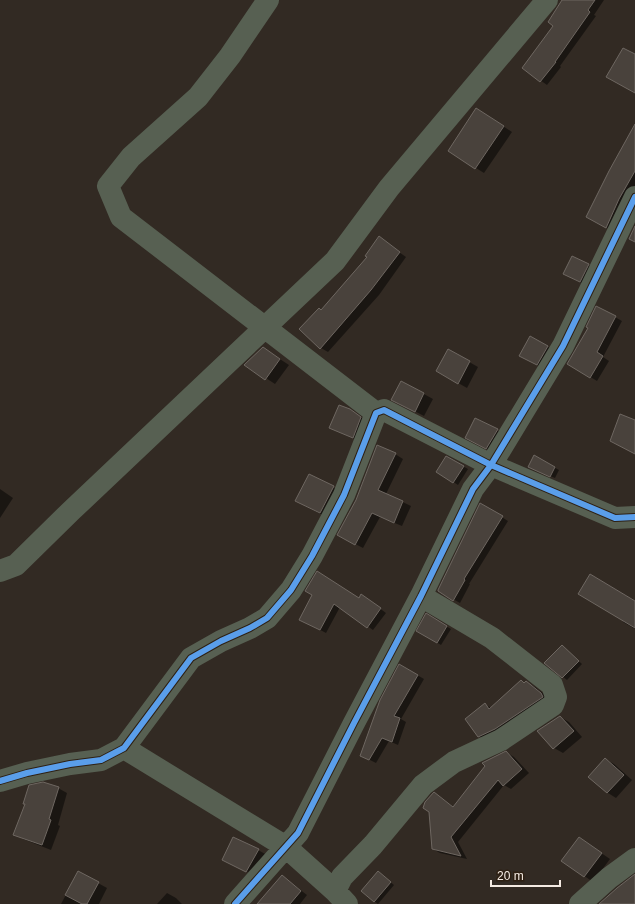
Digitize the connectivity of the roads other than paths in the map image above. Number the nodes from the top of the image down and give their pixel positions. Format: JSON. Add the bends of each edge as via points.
{"nodes":[{"id":1,"x":268,"y":0,"type":"edge"},
{"id":2,"x":547,"y":0,"type":"edge"},
{"id":3,"x":635,"y":197,"type":"edge"},
{"id":4,"x":265,"y":327,"type":"junction"},
{"id":5,"x":376,"y":413,"type":"junction"},
{"id":6,"x":491,"y":465,"type":"junction"},
{"id":7,"x":635,"y":517,"type":"edge"},
{"id":8,"x":0,"y":571,"type":"edge"},
{"id":9,"x":421,"y":596,"type":"junction"},
{"id":10,"x":124,"y":748,"type":"junction"},
{"id":11,"x":0,"y":781,"type":"edge"},
{"id":12,"x":286,"y":847,"type":"junction"},
{"id":13,"x":635,"y":859,"type":"edge"},
{"id":14,"x":341,"y":897,"type":"edge"},
{"id":15,"x":235,"y":904,"type":"edge"},
{"id":16,"x":580,"y":904,"type":"edge"}],
"edges":[{"from":1,"to":4,"type":"street","via":[[198,97],[131,157],[108,186],[121,217]]},
{"from":2,"to":4,"type":"street","via":[[389,188],[335,261]]},
{"from":3,"to":6,"type":"street","via":[[563,346]]},
{"from":4,"to":5,"type":"street"},
{"from":4,"to":8,"type":"street","via":[[16,565]]},
{"from":5,"to":6,"type":"street","via":[[384,410],[390,412]]},
{"from":5,"to":10,"type":"street","via":[[344,495],[291,590],[267,618],[190,658]]},
{"from":6,"to":7,"type":"street","via":[[615,518]]},
{"from":6,"to":9,"type":"street","via":[[473,489]]},
{"from":9,"to":12,"type":"street","via":[[298,833]]},
{"from":9,"to":14,"type":"street","via":[[492,638],[552,685],[556,697],[553,705],[501,740],[454,762],[423,785],[373,845],[342,877]]},
{"from":10,"to":11,"type":"street","via":[[101,760],[70,764]]},
{"from":10,"to":12,"type":"street"},
{"from":12,"to":14,"type":"street"},
{"from":12,"to":15,"type":"street"},
{"from":13,"to":16,"type":"street"}]}
